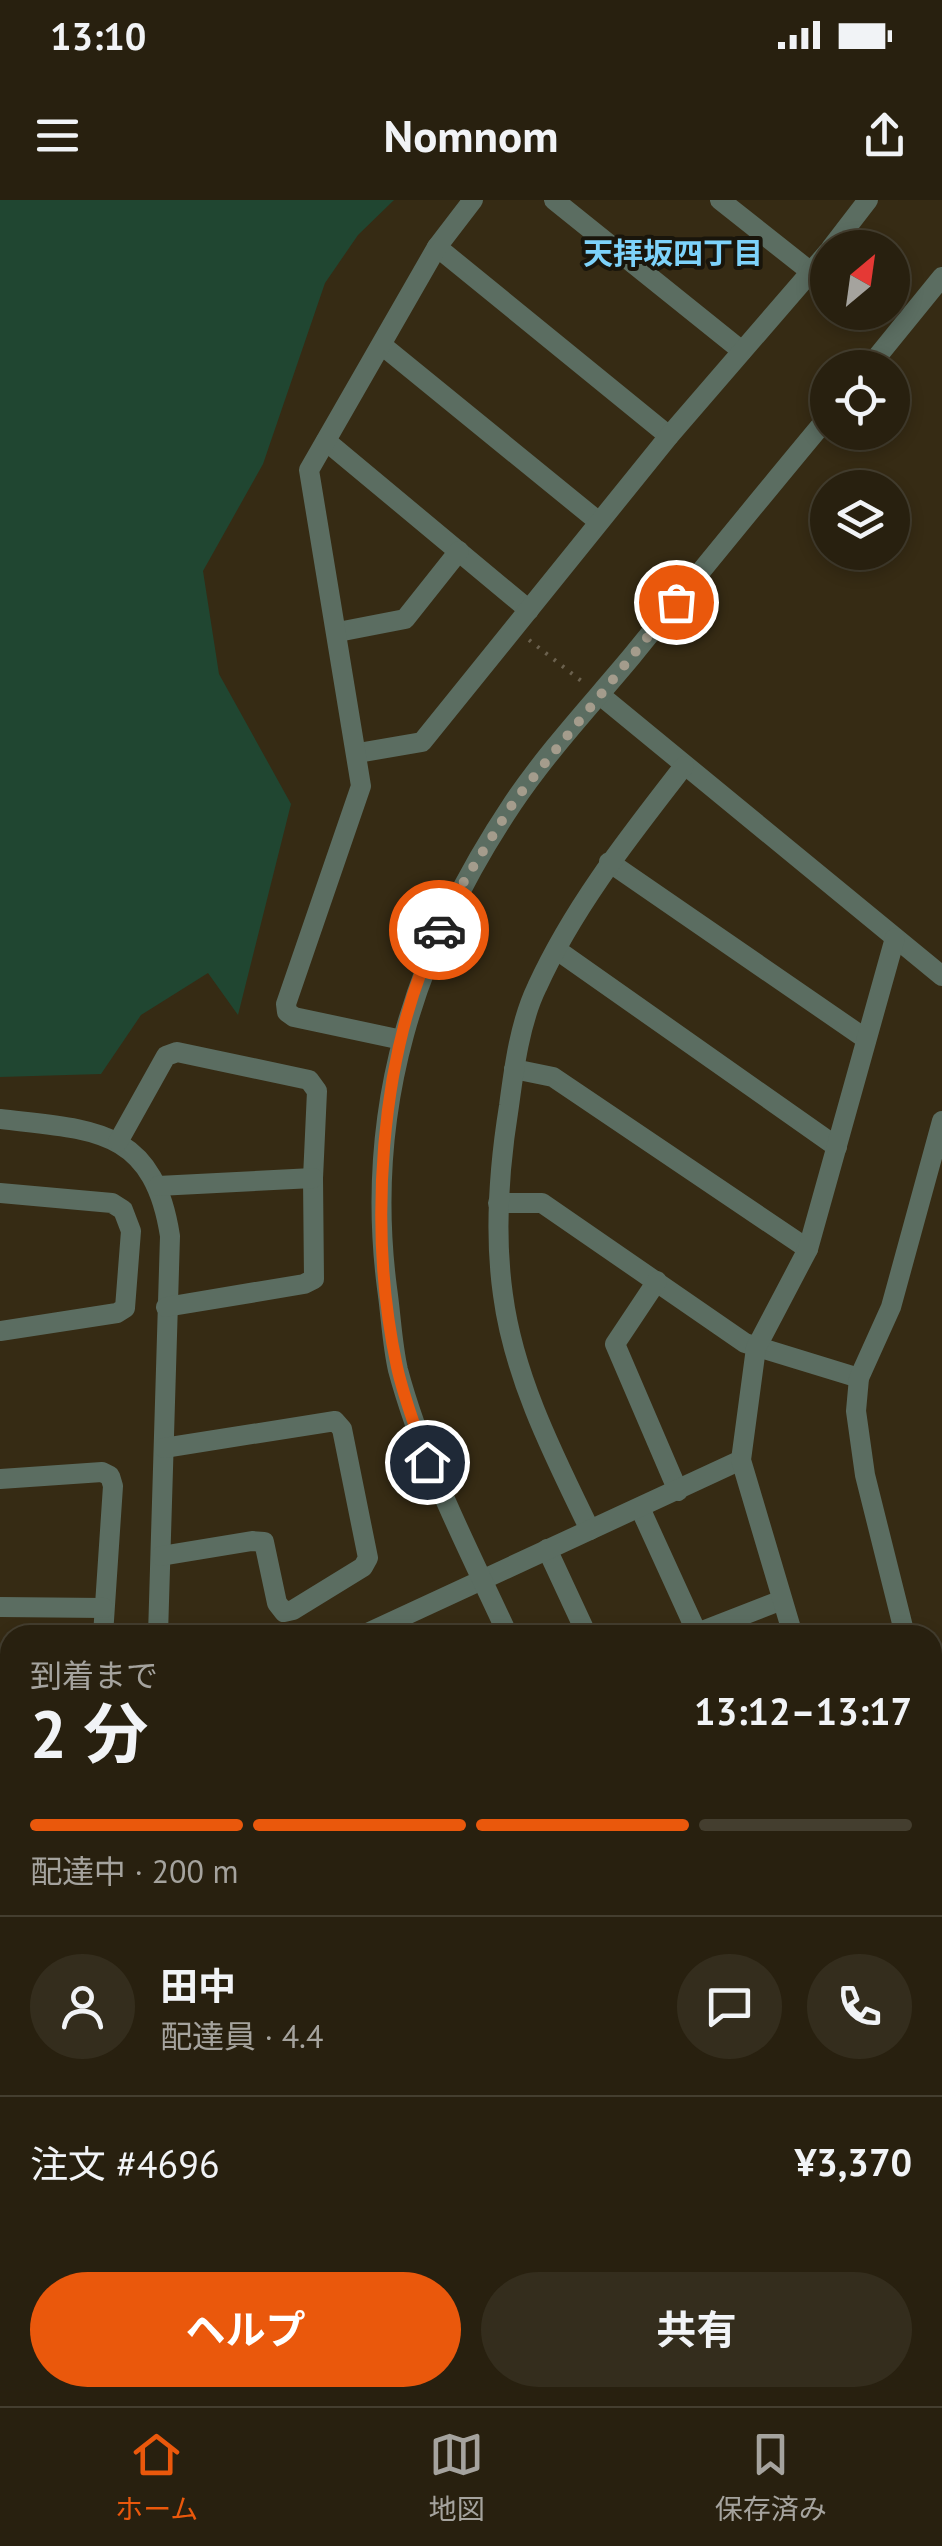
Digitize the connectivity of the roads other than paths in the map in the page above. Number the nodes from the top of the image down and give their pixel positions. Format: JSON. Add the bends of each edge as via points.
{"nodes":[{"id":1,"x":473,"y":200,"type":"edge"},
{"id":2,"x":554,"y":200,"type":"edge"},
{"id":3,"x":720,"y":200,"type":"edge"},
{"id":4,"x":868,"y":200,"type":"edge"},
{"id":5,"x":845,"y":230,"type":"edge"},
{"id":6,"x":438,"y":248,"type":"junction"},
{"id":7,"x":810,"y":270,"type":"edge"},
{"id":8,"x":810,"y":274,"type":"edge"},
{"id":9,"x":942,"y":276,"type":"edge"},
{"id":10,"x":383,"y":346,"type":"junction"},
{"id":11,"x":882,"y":350,"type":"edge"},
{"id":12,"x":742,"y":351,"type":"junction"},
{"id":13,"x":670,"y":436,"type":"junction"},
{"id":14,"x":810,"y":439,"type":"edge"},
{"id":15,"x":326,"y":441,"type":"junction"},
{"id":16,"x":599,"y":522,"type":"junction"},
{"id":17,"x":459,"y":551,"type":"junction"},
{"id":18,"x":529,"y":610,"type":"junction"},
{"id":19,"x":338,"y":632,"type":"junction"},
{"id":20,"x":600,"y":695,"type":"junction"},
{"id":21,"x":358,"y":753,"type":"junction"},
{"id":22,"x":684,"y":766,"type":"junction"},
{"id":23,"x":609,"y":862,"type":"junction"},
{"id":24,"x":895,"y":938,"type":"junction"},
{"id":25,"x":557,"y":950,"type":"junction"},
{"id":26,"x":942,"y":976,"type":"edge"},
{"id":27,"x":866,"y":1039,"type":"junction"},
{"id":28,"x":402,"y":1040,"type":"junction"},
{"id":29,"x":514,"y":1070,"type":"junction"},
{"id":30,"x":0,"y":1119,"type":"edge"},
{"id":31,"x":942,"y":1121,"type":"edge"},
{"id":32,"x":118,"y":1142,"type":"junction"},
{"id":33,"x":837,"y":1146,"type":"junction"},
{"id":34,"x":313,"y":1178,"type":"junction"},
{"id":35,"x":158,"y":1186,"type":"junction"},
{"id":36,"x":0,"y":1193,"type":"edge"},
{"id":37,"x":498,"y":1203,"type":"junction"},
{"id":38,"x":808,"y":1250,"type":"junction"},
{"id":39,"x":657,"y":1282,"type":"junction"},
{"id":40,"x":166,"y":1307,"type":"junction"},
{"id":41,"x":0,"y":1332,"type":"edge"},
{"id":42,"x":756,"y":1348,"type":"junction"},
{"id":43,"x":858,"y":1378,"type":"junction"},
{"id":44,"x":164,"y":1448,"type":"junction"},
{"id":45,"x":741,"y":1460,"type":"junction"},
{"id":46,"x":0,"y":1480,"type":"edge"},
{"id":47,"x":678,"y":1490,"type":"junction"},
{"id":48,"x":640,"y":1508,"type":"junction"},
{"id":49,"x":590,"y":1530,"type":"junction"},
{"id":50,"x":547,"y":1549,"type":"junction"},
{"id":51,"x":161,"y":1556,"type":"junction"},
{"id":52,"x":482,"y":1580,"type":"junction"},
{"id":53,"x":782,"y":1600,"type":"junction"},
{"id":54,"x":0,"y":1606,"type":"edge"},
{"id":55,"x":104,"y":1608,"type":"junction"},
{"id":56,"x":103,"y":1625,"type":"edge"},
{"id":57,"x":158,"y":1625,"type":"edge"},
{"id":58,"x":385,"y":1625,"type":"edge"},
{"id":59,"x":503,"y":1625,"type":"edge"},
{"id":60,"x":582,"y":1625,"type":"edge"},
{"id":61,"x":693,"y":1625,"type":"edge"},
{"id":62,"x":718,"y":1625,"type":"edge"},
{"id":63,"x":790,"y":1625,"type":"edge"},
{"id":64,"x":903,"y":1625,"type":"edge"}],
"edges":[{"from":1,"to":6,"type":"street"},
{"from":2,"to":12,"type":"street"},
{"from":3,"to":7,"type":"street"},
{"from":4,"to":5,"type":"street"},
{"from":6,"to":10,"type":"street"},
{"from":6,"to":13,"type":"street"},
{"from":8,"to":12,"type":"street"},
{"from":9,"to":11,"type":"street"},
{"from":10,"to":15,"type":"street"},
{"from":10,"to":16,"type":"street"},
{"from":12,"to":13,"type":"street"},
{"from":13,"to":16,"type":"street"},
{"from":14,"to":20,"type":"street"},
{"from":15,"to":17,"type":"street"},
{"from":15,"to":19,"type":"street","via":[[309,470]]},
{"from":16,"to":18,"type":"street"},
{"from":17,"to":18,"type":"street"},
{"from":17,"to":19,"type":"street","via":[[405,619]]},
{"from":18,"to":21,"type":"street","via":[[422,742]]},
{"from":19,"to":21,"type":"street"},
{"from":20,"to":22,"type":"street"},
{"from":20,"to":28,"type":"street","via":[[515,800],[460,888],[436,936]]},
{"from":21,"to":28,"type":"street","via":[[361,786],[286,1004],[294,1017]]},
{"from":22,"to":23,"type":"street"},
{"from":22,"to":24,"type":"street"},
{"from":23,"to":25,"type":"street"},
{"from":23,"to":27,"type":"street"},
{"from":24,"to":26,"type":"street"},
{"from":24,"to":27,"type":"street"},
{"from":25,"to":29,"type":"street","via":[[535,990]]},
{"from":25,"to":33,"type":"street"},
{"from":27,"to":33,"type":"street"},
{"from":28,"to":52,"type":"street","via":[[382,1166],[382,1245],[397,1367],[427,1462]]},
{"from":29,"to":37,"type":"street"},
{"from":29,"to":38,"type":"street","via":[[553,1077]]},
{"from":30,"to":32,"type":"street","via":[[87,1129]]},
{"from":31,"to":43,"type":"street","via":[[891,1307]]},
{"from":32,"to":34,"type":"street","via":[[166,1056],[177,1052],[315,1084]]},
{"from":32,"to":35,"type":"street"},
{"from":33,"to":38,"type":"street"},
{"from":34,"to":35,"type":"street"},
{"from":34,"to":40,"type":"street","via":[[314,1278]]},
{"from":35,"to":40,"type":"street","via":[[170,1236]]},
{"from":36,"to":41,"type":"street","via":[[112,1203],[123,1210],[131,1231],[125,1308]]},
{"from":37,"to":39,"type":"street","via":[[542,1203]]},
{"from":37,"to":49,"type":"street","via":[[513,1345],[549,1445]]},
{"from":38,"to":42,"type":"street"},
{"from":39,"to":42,"type":"street"},
{"from":39,"to":47,"type":"street","via":[[615,1344]]},
{"from":40,"to":44,"type":"street"},
{"from":42,"to":43,"type":"street"},
{"from":42,"to":45,"type":"street"},
{"from":43,"to":64,"type":"street","via":[[858,1442]]},
{"from":44,"to":51,"type":"street"},
{"from":44,"to":51,"type":"street","via":[[335,1421],[368,1558],[284,1612],[264,1542]]},
{"from":45,"to":47,"type":"street"},
{"from":45,"to":53,"type":"street"},
{"from":46,"to":55,"type":"street","via":[[110,1476]]},
{"from":47,"to":48,"type":"street"},
{"from":48,"to":49,"type":"street"},
{"from":48,"to":61,"type":"street"},
{"from":49,"to":50,"type":"street"},
{"from":50,"to":52,"type":"street"},
{"from":50,"to":60,"type":"street"},
{"from":51,"to":57,"type":"street"},
{"from":52,"to":58,"type":"street"},
{"from":52,"to":59,"type":"street"},
{"from":53,"to":62,"type":"street"},
{"from":53,"to":63,"type":"street"},
{"from":54,"to":55,"type":"street"},
{"from":55,"to":56,"type":"street"}]}
